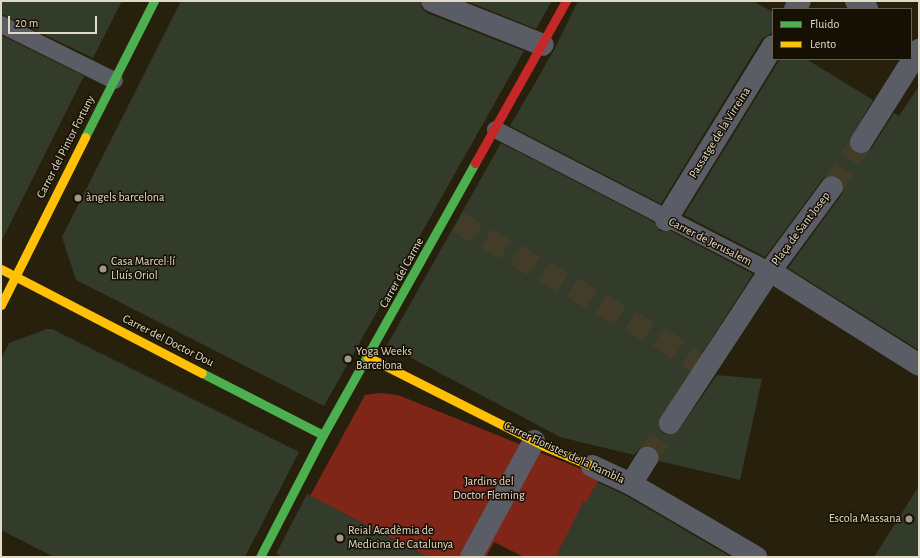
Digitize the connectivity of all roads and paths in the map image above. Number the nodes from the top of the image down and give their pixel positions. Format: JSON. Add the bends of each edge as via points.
{"nodes":[{"id":1,"x":154,"y":1,"type":"edge"},
{"id":2,"x":432,"y":1,"type":"edge"},
{"id":3,"x":566,"y":1,"type":"edge"},
{"id":4,"x":856,"y":1,"type":"edge"},
{"id":5,"x":866,"y":8,"type":"edge"},
{"id":6,"x":1,"y":24,"type":"edge"},
{"id":7,"x":543,"y":45,"type":"junction"},
{"id":8,"x":772,"y":48,"type":"edge"},
{"id":9,"x":919,"y":50,"type":"edge"},
{"id":10,"x":114,"y":80,"type":"junction"},
{"id":11,"x":495,"y":129,"type":"junction"},
{"id":12,"x":860,"y":142,"type":"tunnel mouth"},
{"id":13,"x":832,"y":187,"type":"tunnel mouth"},
{"id":14,"x":666,"y":220,"type":"junction"},
{"id":15,"x":1,"y":269,"type":"edge"},
{"id":16,"x":770,"y":271,"type":"junction"},
{"id":17,"x":16,"y":276,"type":"junction"},
{"id":18,"x":1,"y":305,"type":"edge"},
{"id":19,"x":368,"y":357,"type":"junction"},
{"id":20,"x":919,"y":365,"type":"edge"},
{"id":21,"x":670,"y":423,"type":"tunnel mouth"},
{"id":22,"x":324,"y":435,"type":"junction"},
{"id":23,"x":534,"y":440,"type":"junction"},
{"id":24,"x":647,"y":458,"type":"tunnel mouth"},
{"id":25,"x":592,"y":466,"type":"joint"},
{"id":26,"x":631,"y":484,"type":"junction"},
{"id":27,"x":260,"y":557,"type":"edge"},
{"id":28,"x":471,"y":557,"type":"edge"},
{"id":29,"x":756,"y":557,"type":"edge"}],
"edges":[{"from":1,"to":10,"type":"street","name":"Carrer del Pintor Fortuny"},
{"from":2,"to":7,"type":"street"},
{"from":3,"to":7,"type":"street","name":"Carrer del Carme"},
{"from":4,"to":5,"type":"street"},
{"from":6,"to":10,"type":"lane"},
{"from":7,"to":11,"type":"street","name":"Carrer del Carme"},
{"from":8,"to":14,"type":"street","name":"Passatge de la Virreina"},
{"from":9,"to":12,"type":"street"},
{"from":10,"to":17,"type":"street","name":"Carrer del Pintor Fortuny"},
{"from":11,"to":14,"type":"lane","name":"Carrer de Jerusalem"},
{"from":11,"to":19,"type":"street","name":"Carrer del Carme"},
{"from":13,"to":16,"type":"street","name":"Plaça de Sant Josep"},
{"from":14,"to":16,"type":"lane","name":"Carrer de Jerusalem"},
{"from":15,"to":17,"type":"street","name":"Carrer del Doctor Dou"},
{"from":16,"to":20,"type":"street","name":"Carrer de Jerusalem"},
{"from":16,"to":21,"type":"street","name":"Plaça de Sant Josep","via":[[703,366]]},
{"from":17,"to":18,"type":"street","name":"Carrer del Pintor Fortuny"},
{"from":17,"to":22,"type":"street","name":"Carrer del Doctor Dou"},
{"from":19,"to":22,"type":"street","name":"Carrer del Carme"},
{"from":19,"to":23,"type":"street","name":"Carrer Floristes de la Rambla"},
{"from":22,"to":27,"type":"street","name":"Carrer del Carme"},
{"from":23,"to":25,"type":"street","name":"Carrer Floristes de la Rambla"},
{"from":23,"to":28,"type":"street"},
{"from":24,"to":26,"type":"street"},
{"from":25,"to":26,"type":"street","name":"Carrer Floristes de la Rambla"},
{"from":26,"to":29,"type":"street","name":"Carrer Floristes de la Rambla"}]}
